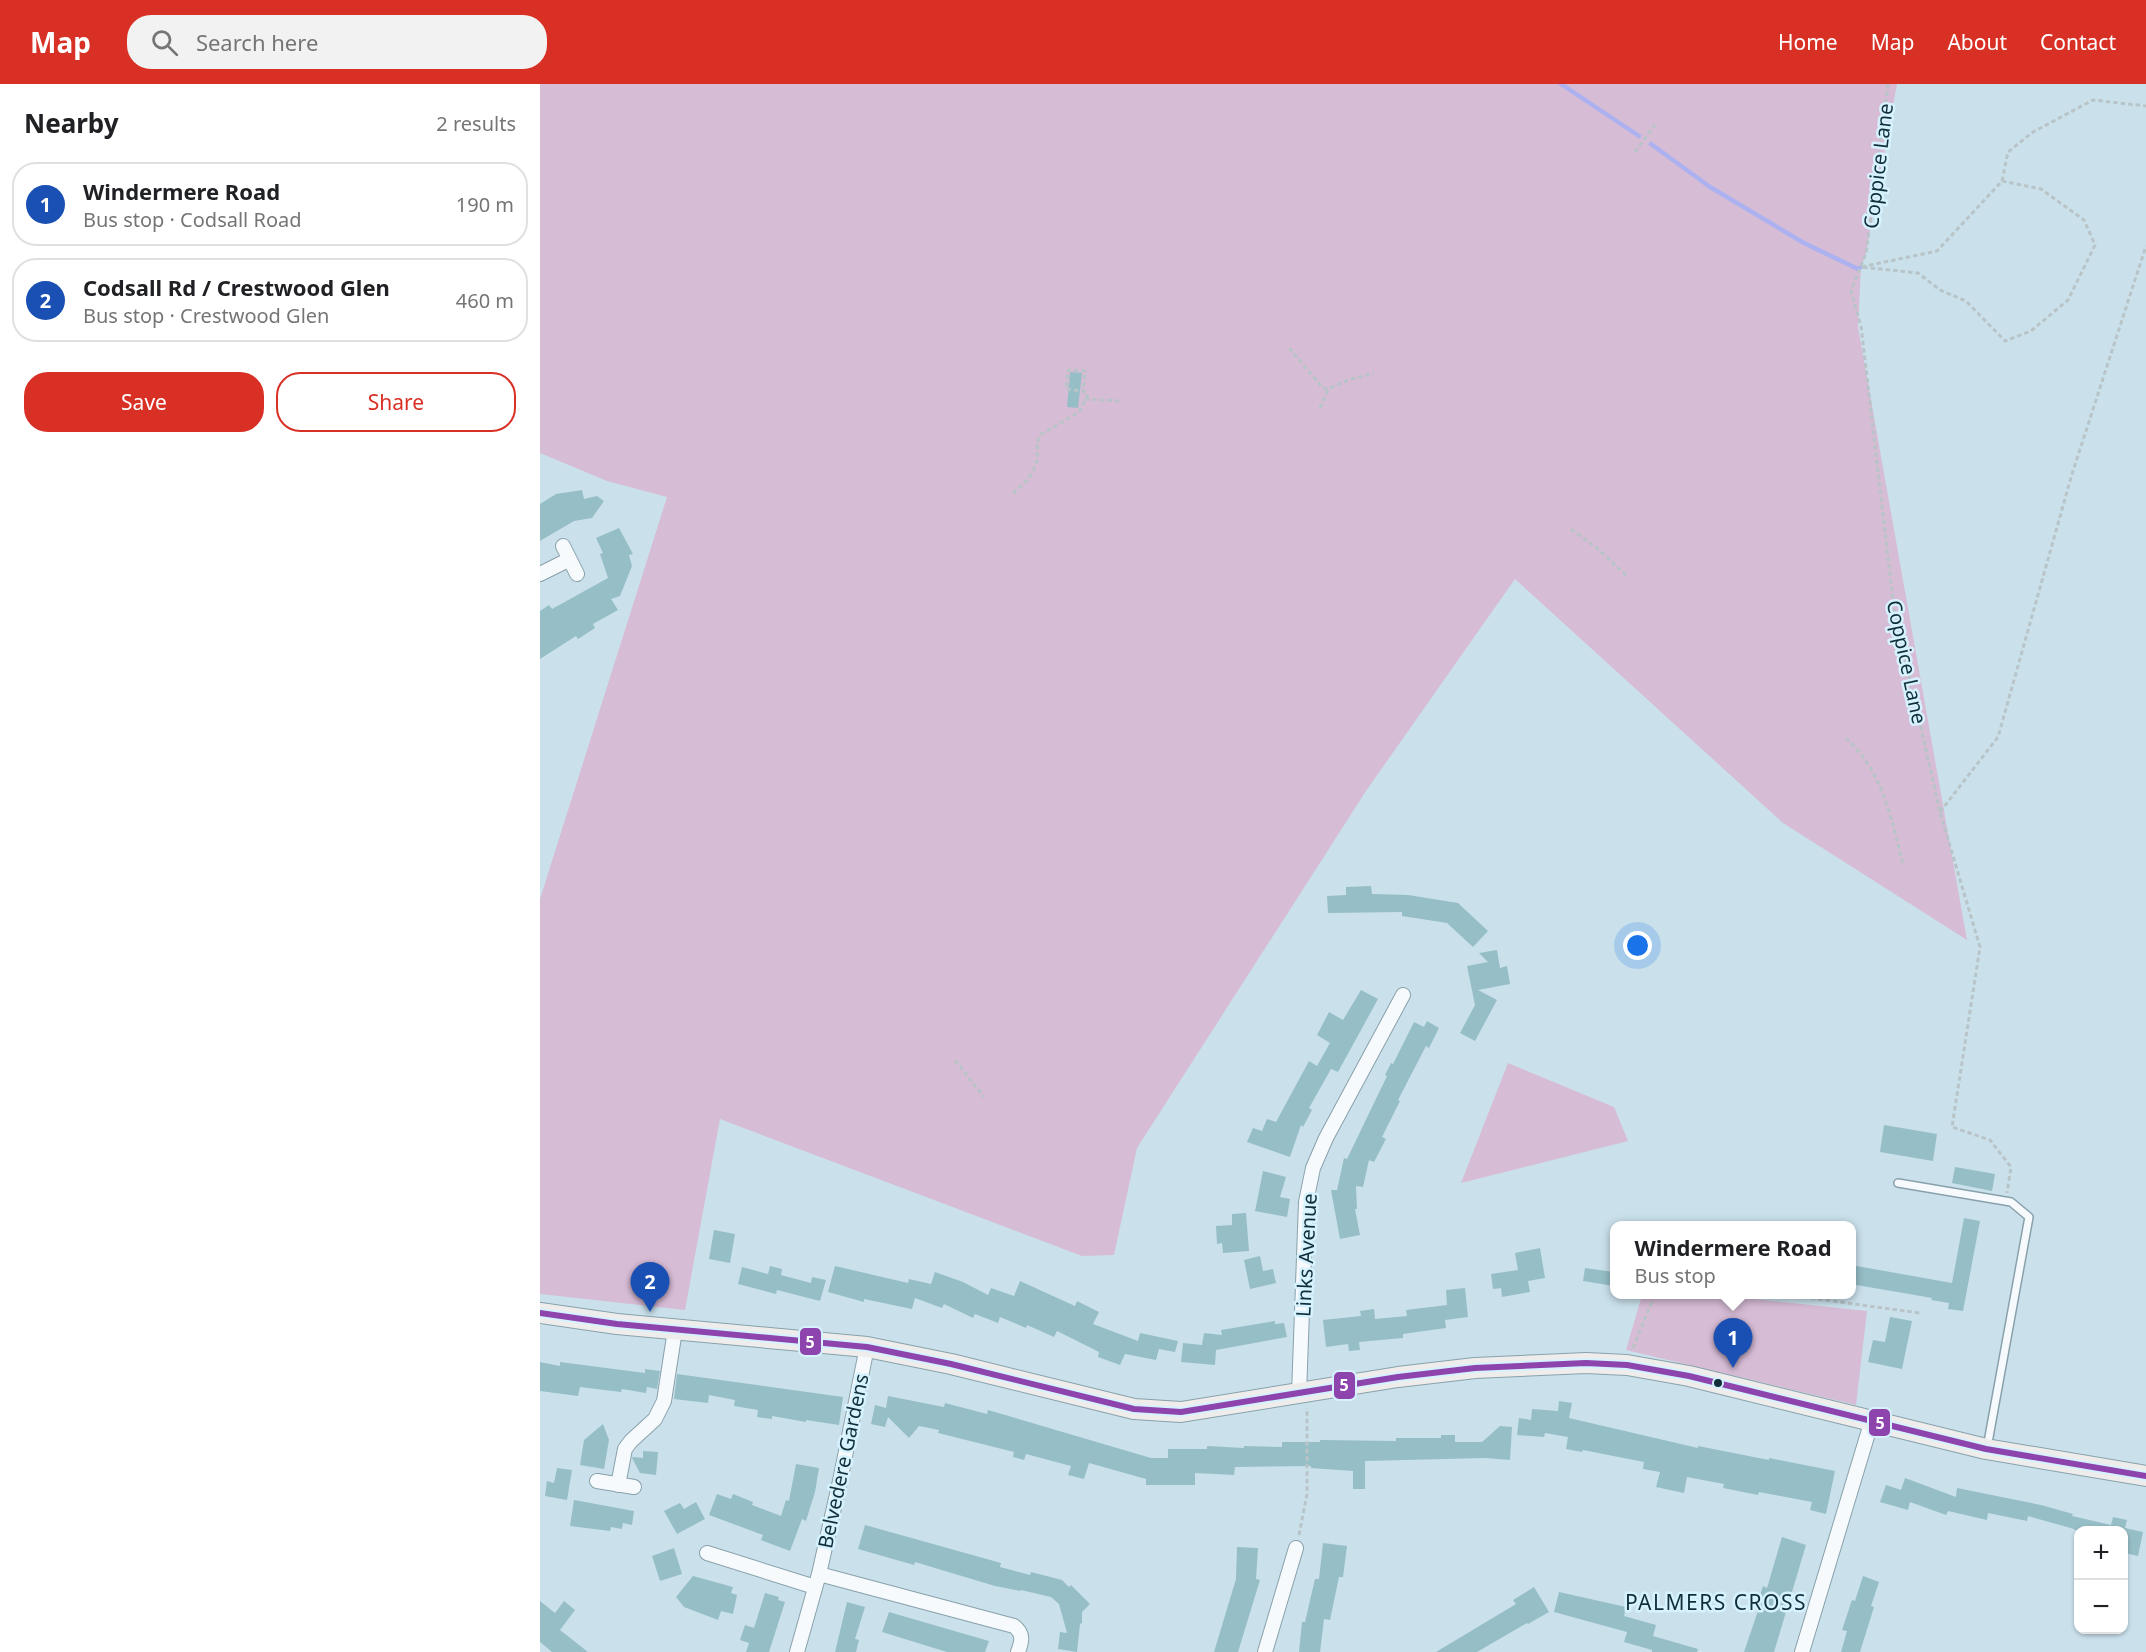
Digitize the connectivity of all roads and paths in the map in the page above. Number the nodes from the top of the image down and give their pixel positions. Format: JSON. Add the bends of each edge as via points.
{"nodes":[{"id":1,"x":1888,"y":84,"type":"edge"},
{"id":2,"x":2146,"y":106,"type":"edge"},
{"id":3,"x":1655,"y":125,"type":"dead end"},
{"id":4,"x":1635,"y":153,"type":"dead end"},
{"id":5,"x":2002,"y":181,"type":"junction"},
{"id":6,"x":2146,"y":246,"type":"edge"},
{"id":7,"x":1862,"y":267,"type":"junction"},
{"id":8,"x":1289,"y":348,"type":"dead end"},
{"id":9,"x":1374,"y":373,"type":"dead end"},
{"id":10,"x":1328,"y":389,"type":"junction"},
{"id":11,"x":1083,"y":390,"type":"junction"},
{"id":12,"x":1085,"y":399,"type":"junction"},
{"id":13,"x":1119,"y":400,"type":"dead end"},
{"id":14,"x":1320,"y":408,"type":"dead end"},
{"id":15,"x":1013,"y":493,"type":"dead end"},
{"id":16,"x":1571,"y":530,"type":"dead end"},
{"id":17,"x":563,"y":546,"type":"dead end"},
{"id":18,"x":568,"y":560,"type":"junction"},
{"id":19,"x":540,"y":574,"type":"edge"},
{"id":20,"x":577,"y":574,"type":"dead end"},
{"id":21,"x":1627,"y":576,"type":"dead end"},
{"id":22,"x":1846,"y":738,"type":"dead end"},
{"id":23,"x":1940,"y":812,"type":"junction"},
{"id":24,"x":1903,"y":864,"type":"dead end"},
{"id":25,"x":1403,"y":995,"type":"dead end"},
{"id":26,"x":955,"y":1060,"type":"dead end"},
{"id":27,"x":984,"y":1097,"type":"dead end"},
{"id":28,"x":1898,"y":1183,"type":"dead end"},
{"id":29,"x":2006,"y":1201,"type":"junction"},
{"id":30,"x":1653,"y":1299,"type":"edge"},
{"id":31,"x":1818,"y":1299,"type":"edge"},
{"id":32,"x":540,"y":1313,"type":"edge"},
{"id":33,"x":1920,"y":1313,"type":"dead end"},
{"id":34,"x":675,"y":1330,"type":"junction"},
{"id":35,"x":867,"y":1347,"type":"junction"},
{"id":36,"x":1627,"y":1365,"type":"junction"},
{"id":37,"x":1299,"y":1394,"type":"junction"},
{"id":38,"x":1872,"y":1420,"type":"junction"},
{"id":39,"x":1986,"y":1449,"type":"junction"},
{"id":40,"x":2146,"y":1476,"type":"edge"},
{"id":41,"x":597,"y":1481,"type":"dead end"},
{"id":42,"x":618,"y":1485,"type":"junction"},
{"id":43,"x":634,"y":1487,"type":"dead end"},
{"id":44,"x":1296,"y":1548,"type":"joint"},
{"id":45,"x":707,"y":1553,"type":"dead end"},
{"id":46,"x":817,"y":1580,"type":"junction"},
{"id":47,"x":797,"y":1652,"type":"edge"},
{"id":48,"x":1018,"y":1652,"type":"edge"},
{"id":49,"x":1264,"y":1652,"type":"edge"},
{"id":50,"x":1802,"y":1652,"type":"edge"}],
"edges":[{"from":1,"to":7,"type":"path","name":"Coppice Lane"},
{"from":2,"to":5,"type":"path","via":[[2092,100],[2033,132],[2008,152]]},
{"from":3,"to":4,"type":"path"},
{"from":5,"to":7,"type":"path","via":[[1937,251]]},
{"from":5,"to":7,"type":"path","via":[[2041,189],[2084,220],[2095,245],[2068,300],[2031,331],[2005,341],[1966,301],[1940,290],[1918,273]]},
{"from":6,"to":23,"type":"path","via":[[2072,474],[1998,737]]},
{"from":7,"to":23,"type":"path","name":"Coppice Lane","via":[[1851,291],[1861,326],[1894,609]]},
{"from":8,"to":10,"type":"path","via":[[1318,384]]},
{"from":9,"to":10,"type":"path"},
{"from":10,"to":14,"type":"path"},
{"from":11,"to":11,"type":"path","via":[[1066,389],[1068,370],[1085,371]]},
{"from":11,"to":12,"type":"path","via":[[1088,394]]},
{"from":12,"to":13,"type":"path"},
{"from":12,"to":15,"type":"path","via":[[1078,412],[1040,435],[1034,471]]},
{"from":16,"to":21,"type":"path"},
{"from":17,"to":18,"type":"street"},
{"from":18,"to":19,"type":"street"},
{"from":18,"to":20,"type":"street"},
{"from":22,"to":24,"type":"path","via":[[1870,764]]},
{"from":23,"to":29,"type":"path","name":"Coppice Lane","via":[[1980,947],[1952,1127],[1990,1140],[2011,1167]]},
{"from":25,"to":37,"type":"street","name":"Links Avenue","via":[[1313,1168],[1306,1202]]},
{"from":26,"to":27,"type":"path"},
{"from":28,"to":29,"type":"lane"},
{"from":29,"to":39,"type":"lane","via":[[2029,1218]]},
{"from":30,"to":36,"type":"path"},
{"from":31,"to":33,"type":"path"},
{"from":32,"to":34,"type":"street"},
{"from":34,"to":35,"type":"street"},
{"from":34,"to":42,"type":"street","via":[[664,1401],[655,1419],[625,1449]]},
{"from":35,"to":37,"type":"street","via":[[1134,1409],[1181,1412]]},
{"from":35,"to":46,"type":"street","name":"Belvedere Gardens"},
{"from":36,"to":37,"type":"street","via":[[1474,1368]]},
{"from":36,"to":38,"type":"street"},
{"from":37,"to":44,"type":"path","via":[[1307,1404],[1307,1494]]},
{"from":38,"to":39,"type":"street"},
{"from":38,"to":50,"type":"street"},
{"from":39,"to":40,"type":"street"},
{"from":41,"to":42,"type":"street"},
{"from":42,"to":43,"type":"street"},
{"from":44,"to":49,"type":"street"},
{"from":45,"to":46,"type":"street"},
{"from":46,"to":47,"type":"street","name":"Belvedere Gardens"},
{"from":46,"to":48,"type":"street","name":"Belvedere Gardens","via":[[1014,1626],[1022,1639]]}]}
